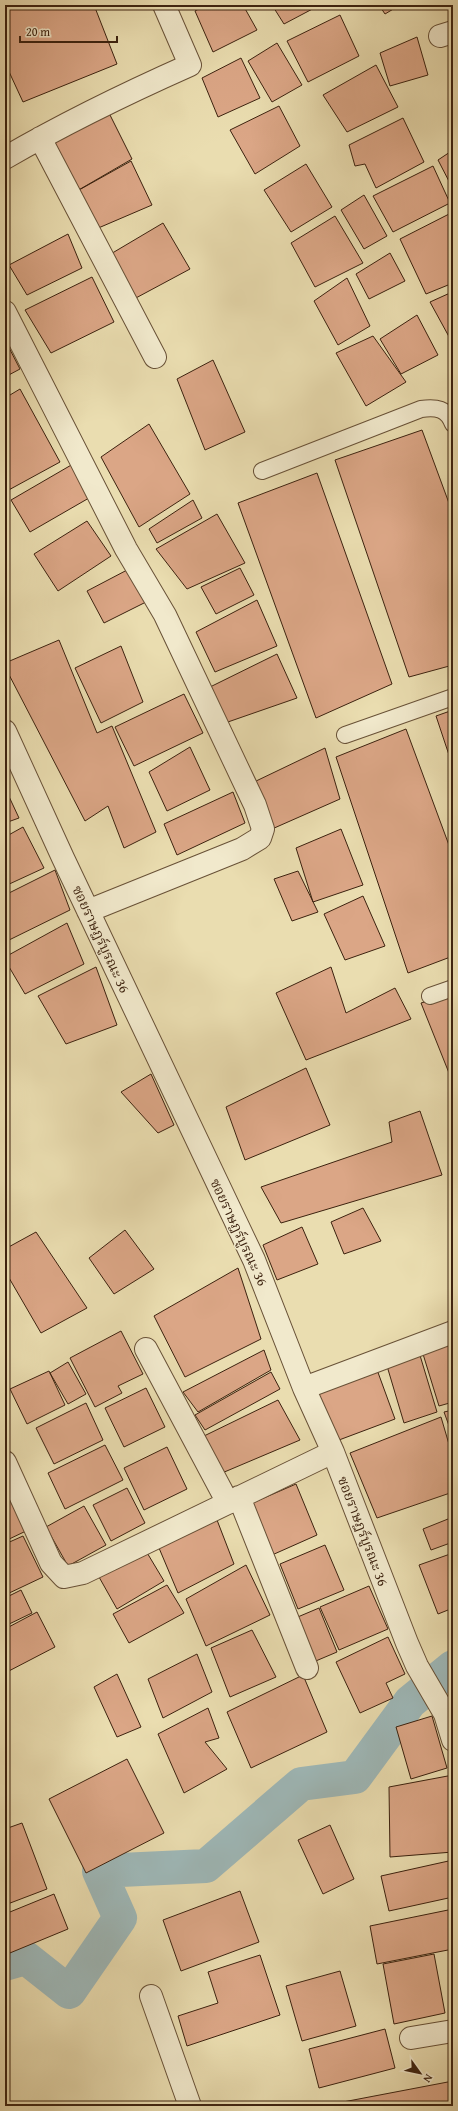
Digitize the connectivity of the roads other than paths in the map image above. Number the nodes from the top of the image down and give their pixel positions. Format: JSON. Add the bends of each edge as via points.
{"nodes":[{"id":1,"x":164,"y":5,"type":"edge"},
{"id":2,"x":40,"y":138,"type":"junction"},
{"id":3,"x":5,"y":158,"type":"edge"},
{"id":4,"x":5,"y":312,"type":"edge"},
{"id":5,"x":155,"y":357,"type":"dead end"},
{"id":6,"x":453,"y":424,"type":"edge"},
{"id":7,"x":262,"y":471,"type":"dead end"},
{"id":8,"x":453,"y":697,"type":"edge"},
{"id":9,"x":5,"y":731,"type":"edge"},
{"id":10,"x":345,"y":735,"type":"dead end"},
{"id":11,"x":88,"y":911,"type":"junction"},
{"id":12,"x":453,"y":988,"type":"edge"},
{"id":13,"x":430,"y":996,"type":"dead end"},
{"id":14,"x":453,"y":1332,"type":"edge"},
{"id":15,"x":146,"y":1349,"type":"dead end"},
{"id":16,"x":304,"y":1388,"type":"junction"},
{"id":17,"x":333,"y":1452,"type":"junction"},
{"id":18,"x":8,"y":1476,"type":"edge"},
{"id":19,"x":234,"y":1500,"type":"junction"},
{"id":20,"x":308,"y":1668,"type":"dead end"},
{"id":21,"x":453,"y":1740,"type":"edge"},
{"id":22,"x":151,"y":1996,"type":"dead end"},
{"id":23,"x":453,"y":2030,"type":"edge"},
{"id":24,"x":411,"y":2038,"type":"dead end"},
{"id":25,"x":190,"y":2106,"type":"edge"}],
"edges":[{"from":1,"to":2,"type":"street","via":[[190,65]]},
{"from":2,"to":3,"type":"street"},
{"from":2,"to":5,"type":"street"},
{"from":4,"to":11,"type":"street","via":[[126,549],[165,615],[255,805],[263,829],[260,838],[242,849]]},
{"from":6,"to":7,"type":"lane","via":[[450,416],[442,409],[421,409]]},
{"from":8,"to":10,"type":"lane"},
{"from":9,"to":11,"type":"street","name":"ซอยราษฎร์บูรณะ 36"},
{"from":11,"to":16,"type":"street","name":"ซอยราษฎร์บูรณะ 36","via":[[254,1260]]},
{"from":12,"to":13,"type":"lane"},
{"from":14,"to":16,"type":"street"},
{"from":15,"to":19,"type":"street"},
{"from":16,"to":17,"type":"street","name":"ซอยราษฎร์บูรณะ 36"},
{"from":17,"to":19,"type":"street"},
{"from":17,"to":21,"type":"street","name":"ซอยราษฎร์บูรณะ 36","via":[[417,1666],[445,1714]]},
{"from":18,"to":19,"type":"street","via":[[50,1563],[64,1577],[83,1573]]},
{"from":19,"to":20,"type":"street"},
{"from":22,"to":25,"type":"street"},
{"from":23,"to":24,"type":"street"}]}
